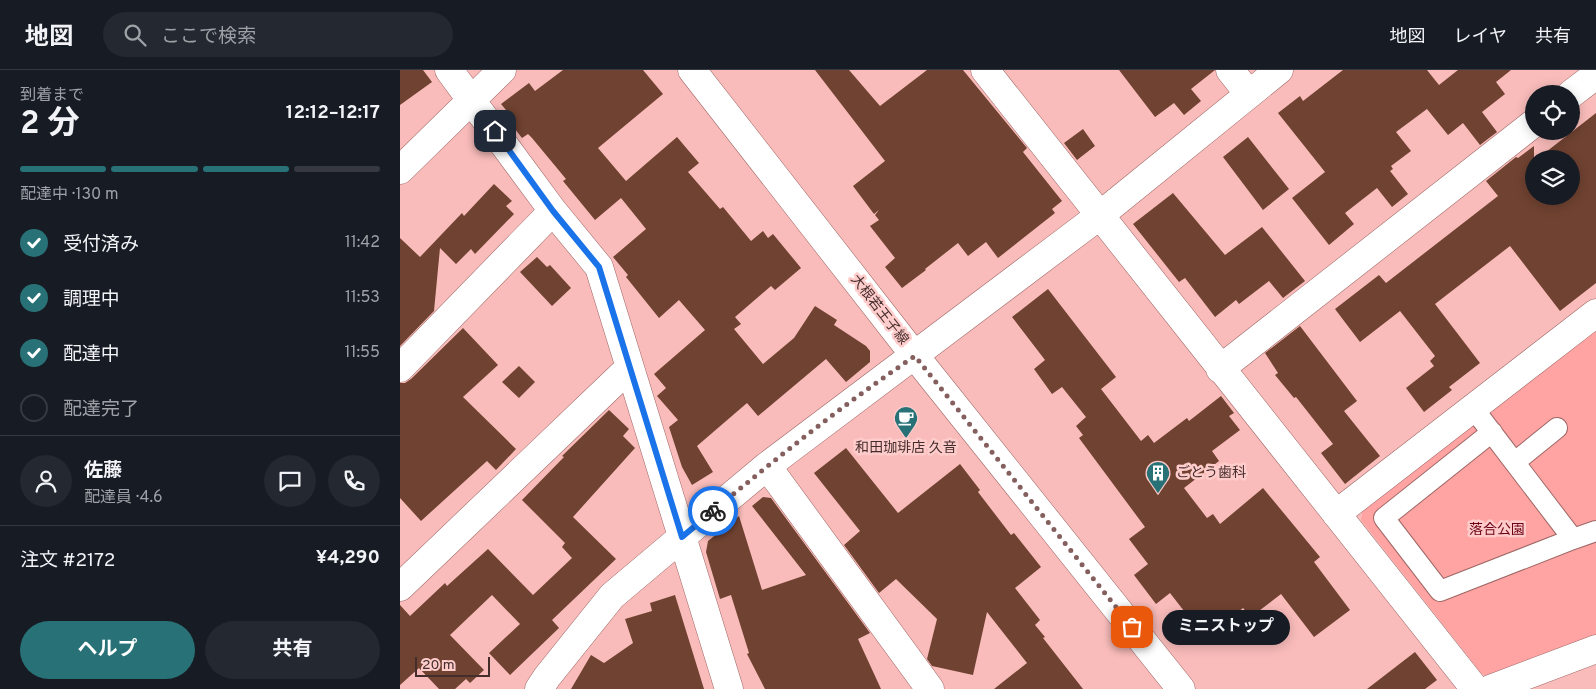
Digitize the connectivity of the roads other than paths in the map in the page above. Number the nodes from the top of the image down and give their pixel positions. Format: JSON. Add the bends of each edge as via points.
{"nodes":[{"id":1,"x":449,"y":70,"type":"edge"},
{"id":2,"x":502,"y":70,"type":"edge"},
{"id":3,"x":692,"y":70,"type":"edge"},
{"id":4,"x":984,"y":70,"type":"edge"},
{"id":5,"x":1230,"y":70,"type":"edge"},
{"id":6,"x":1279,"y":70,"type":"edge"},
{"id":7,"x":1596,"y":75,"type":"edge"},
{"id":8,"x":1580,"y":87,"type":"edge"},
{"id":9,"x":1249,"y":94,"type":"junction"},
{"id":10,"x":472,"y":100,"type":"junction"},
{"id":11,"x":1525,"y":130,"type":"edge"},
{"id":12,"x":400,"y":170,"type":"edge"},
{"id":13,"x":553,"y":211,"type":"junction"},
{"id":14,"x":1098,"y":216,"type":"junction"},
{"id":15,"x":1596,"y":313,"type":"edge"},
{"id":16,"x":915,"y":356,"type":"junction"},
{"id":17,"x":400,"y":368,"type":"edge"},
{"id":18,"x":629,"y":368,"type":"junction"},
{"id":19,"x":1220,"y":369,"type":"junction"},
{"id":20,"x":1473,"y":408,"type":"junction"},
{"id":21,"x":1557,"y":428,"type":"dead end"},
{"id":22,"x":1492,"y":432,"type":"junction"},
{"id":23,"x":1515,"y":462,"type":"junction"},
{"id":24,"x":767,"y":466,"type":"junction"},
{"id":25,"x":1336,"y":514,"type":"junction"},
{"id":26,"x":1596,"y":531,"type":"edge"},
{"id":27,"x":682,"y":537,"type":"junction"},
{"id":28,"x":1573,"y":539,"type":"junction"},
{"id":29,"x":1418,"y":562,"type":"junction"},
{"id":30,"x":1391,"y":584,"type":"junction"},
{"id":31,"x":400,"y":587,"type":"edge"},
{"id":32,"x":1596,"y":649,"type":"edge"},
{"id":33,"x":539,"y":689,"type":"edge"},
{"id":34,"x":729,"y":689,"type":"edge"},
{"id":35,"x":930,"y":689,"type":"edge"},
{"id":36,"x":1181,"y":689,"type":"edge"},
{"id":37,"x":1475,"y":689,"type":"edge"},
{"id":38,"x":1490,"y":689,"type":"edge"}],
"edges":[{"from":1,"to":10,"type":"street"},
{"from":2,"to":10,"type":"street"},
{"from":3,"to":16,"type":"street","name":"大根若王子線"},
{"from":4,"to":14,"type":"street"},
{"from":5,"to":9,"type":"street"},
{"from":6,"to":9,"type":"street"},
{"from":7,"to":8,"type":"street"},
{"from":9,"to":14,"type":"street"},
{"from":10,"to":12,"type":"street"},
{"from":10,"to":13,"type":"street"},
{"from":11,"to":19,"type":"street"},
{"from":13,"to":17,"type":"street"},
{"from":13,"to":18,"type":"street","via":[[599,267]]},
{"from":14,"to":16,"type":"street"},
{"from":14,"to":19,"type":"street"},
{"from":15,"to":20,"type":"street"},
{"from":16,"to":24,"type":"street"},
{"from":16,"to":36,"type":"street","name":"大根若王子線"},
{"from":18,"to":27,"type":"street"},
{"from":18,"to":31,"type":"street"},
{"from":19,"to":25,"type":"street"},
{"from":20,"to":22,"type":"street"},
{"from":20,"to":25,"type":"street"},
{"from":21,"to":23,"type":"street"},
{"from":22,"to":23,"type":"street"},
{"from":22,"to":29,"type":"street","via":[[1384,518]]},
{"from":23,"to":28,"type":"street"},
{"from":24,"to":27,"type":"street"},
{"from":24,"to":35,"type":"street"},
{"from":25,"to":30,"type":"street"},
{"from":26,"to":28,"type":"street"},
{"from":27,"to":33,"type":"street","via":[[612,596],[546,676]]},
{"from":27,"to":34,"type":"street"},
{"from":28,"to":29,"type":"street","via":[[1440,591]]},
{"from":29,"to":30,"type":"street"},
{"from":30,"to":37,"type":"street"},
{"from":32,"to":38,"type":"street"}]}
